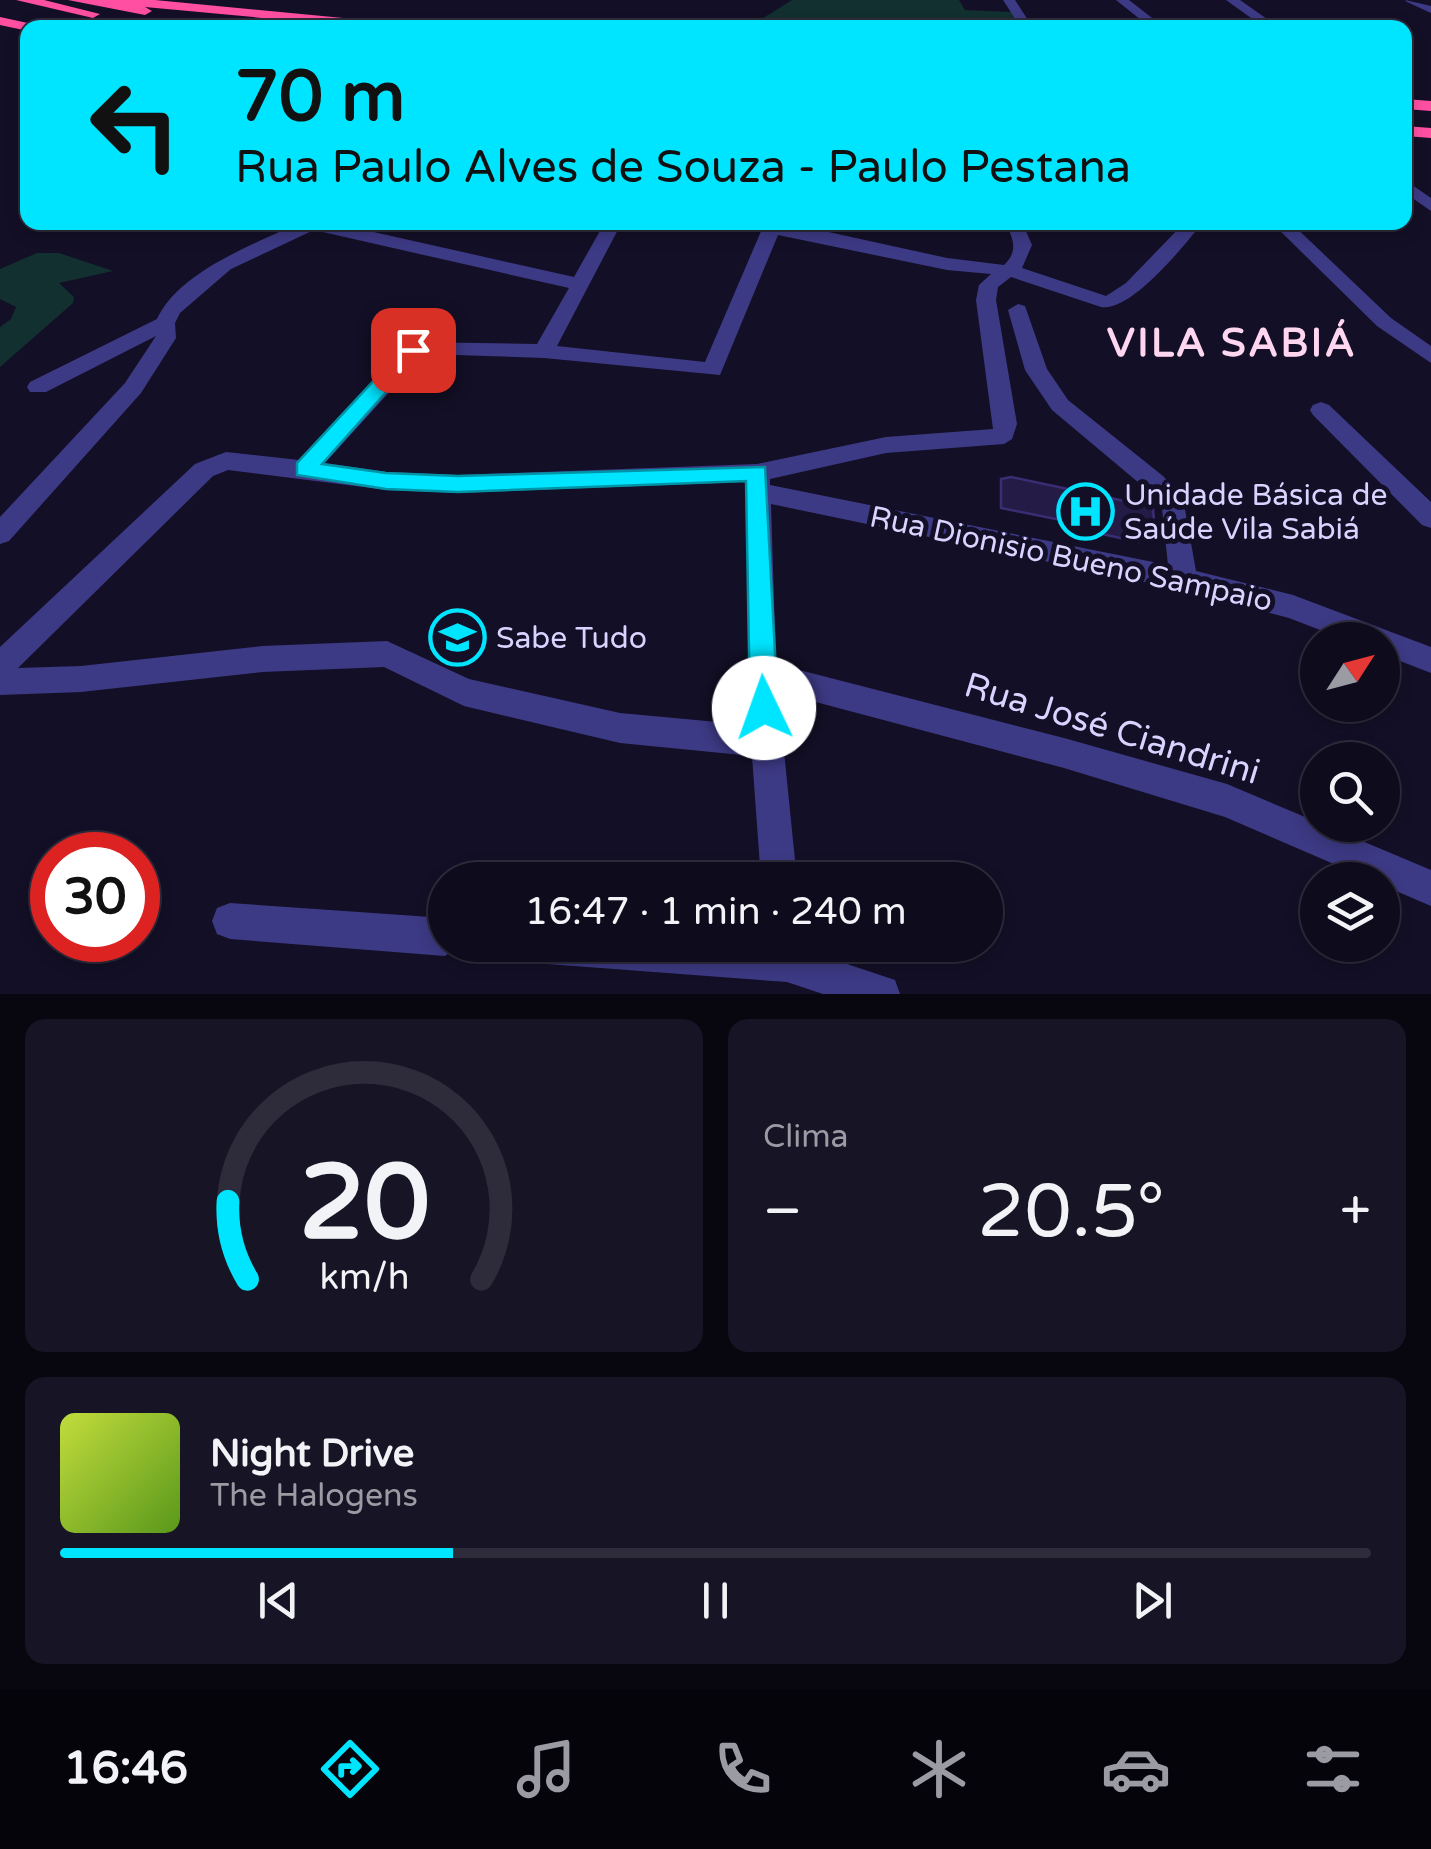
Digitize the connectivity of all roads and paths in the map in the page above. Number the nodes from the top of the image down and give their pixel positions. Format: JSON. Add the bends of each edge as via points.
{"nodes":[{"id":1,"x":23,"y":0,"type":"edge"},
{"id":2,"x":76,"y":0,"type":"edge"},
{"id":3,"x":125,"y":0,"type":"edge"},
{"id":4,"x":200,"y":0,"type":"edge"},
{"id":5,"x":1122,"y":0,"type":"edge"},
{"id":6,"x":1232,"y":0,"type":"edge"},
{"id":7,"x":1413,"y":1,"type":"edge"},
{"id":8,"x":1431,"y":1,"type":"edge"},
{"id":9,"x":0,"y":5,"type":"edge"},
{"id":10,"x":1431,"y":10,"type":"edge"},
{"id":11,"x":81,"y":20,"type":"edge"},
{"id":12,"x":138,"y":20,"type":"edge"},
{"id":13,"x":222,"y":20,"type":"edge"},
{"id":14,"x":329,"y":20,"type":"edge"},
{"id":15,"x":348,"y":20,"type":"edge"},
{"id":16,"x":1148,"y":20,"type":"edge"},
{"id":17,"x":1262,"y":20,"type":"edge"},
{"id":18,"x":301,"y":230,"type":"edge"},
{"id":19,"x":340,"y":230,"type":"edge"},
{"id":20,"x":609,"y":230,"type":"edge"},
{"id":21,"x":771,"y":230,"type":"edge"},
{"id":22,"x":795,"y":230,"type":"edge"},
{"id":23,"x":1015,"y":230,"type":"edge"},
{"id":24,"x":1187,"y":230,"type":"edge"},
{"id":25,"x":1287,"y":230,"type":"edge"},
{"id":26,"x":1012,"y":271,"type":"junction"},
{"id":27,"x":578,"y":284,"type":"junction"},
{"id":28,"x":1018,"y":310,"type":"dead end"},
{"id":29,"x":165,"y":323,"type":"junction"},
{"id":30,"x":544,"y":352,"type":"junction"},
{"id":31,"x":1431,"y":356,"type":"edge"},
{"id":32,"x":38,"y":388,"type":"dead end"},
{"id":33,"x":1321,"y":410,"type":"dead end"},
{"id":34,"x":305,"y":469,"type":"junction"},
{"id":35,"x":758,"y":482,"type":"junction"},
{"id":36,"x":1431,"y":518,"type":"edge"},
{"id":37,"x":0,"y":534,"type":"edge"},
{"id":38,"x":1183,"y":579,"type":"junction"},
{"id":39,"x":1330,"y":622,"type":"edge"},
{"id":40,"x":1400,"y":648,"type":"edge"},
{"id":41,"x":1431,"y":660,"type":"edge"},
{"id":42,"x":0,"y":666,"type":"edge"},
{"id":43,"x":762,"y":674,"type":"junction"},
{"id":44,"x":0,"y":682,"type":"edge"},
{"id":45,"x":767,"y":742,"type":"junction"},
{"id":46,"x":777,"y":862,"type":"edge"},
{"id":47,"x":1431,"y":888,"type":"edge"},
{"id":48,"x":230,"y":921,"type":"dead end"},
{"id":49,"x":428,"y":936,"type":"edge"},
{"id":50,"x":805,"y":962,"type":"edge"},
{"id":51,"x":882,"y":994,"type":"edge"}],
"edges":[{"from":1,"to":12,"type":"highway"},
{"from":2,"to":13,"type":"highway"},
{"from":3,"to":14,"type":"highway"},
{"from":4,"to":15,"type":"highway"},
{"from":5,"to":16,"type":"street"},
{"from":6,"to":17,"type":"street"},
{"from":7,"to":8,"type":"street"},
{"from":7,"to":10,"type":"street"},
{"from":9,"to":11,"type":"highway"},
{"from":18,"to":29,"type":"street","via":[[224,265],[171,310]]},
{"from":19,"to":27,"type":"street"},
{"from":20,"to":27,"type":"street"},
{"from":21,"to":30,"type":"street","via":[[712,370]]},
{"from":22,"to":26,"type":"street","via":[[947,264]]},
{"from":23,"to":26,"type":"street","via":[[1022,258]]},
{"from":24,"to":26,"type":"street","via":[[1114,302],[1099,303]]},
{"from":25,"to":31,"type":"street","via":[[1384,322]]},
{"from":26,"to":35,"type":"street","via":[[989,285],[986,300],[996,336],[1004,433],[886,445]]},
{"from":27,"to":30,"type":"street"},
{"from":28,"to":38,"type":"street","via":[[1036,370],[1060,406],[1174,505]]},
{"from":29,"to":32,"type":"street"},
{"from":29,"to":37,"type":"street","via":[[166,338],[132,388]]},
{"from":30,"to":34,"type":"street","via":[[426,345],[413,350]]},
{"from":33,"to":36,"type":"street"},
{"from":34,"to":35,"type":"street","via":[[458,484]]},
{"from":34,"to":42,"type":"street","via":[[226,461],[204,470]]},
{"from":35,"to":38,"type":"street","name":"Rua Dionisio Bueno Sampaio"},
{"from":35,"to":43,"type":"street"},
{"from":38,"to":39,"type":"street","name":"Rua Dionisio Bueno Sampaio"},
{"from":40,"to":41,"type":"street","name":"Rua Dionisio Bueno Sampaio"},
{"from":43,"to":45,"type":"street"},
{"from":43,"to":47,"type":"street","name":"Rua José Ciandrini","via":[[1227,801]]},
{"from":44,"to":45,"type":"street","via":[[262,658],[387,654],[464,692],[498,700],[620,728]]},
{"from":45,"to":46,"type":"street"},
{"from":48,"to":49,"type":"street"},
{"from":50,"to":51,"type":"street"}]}
